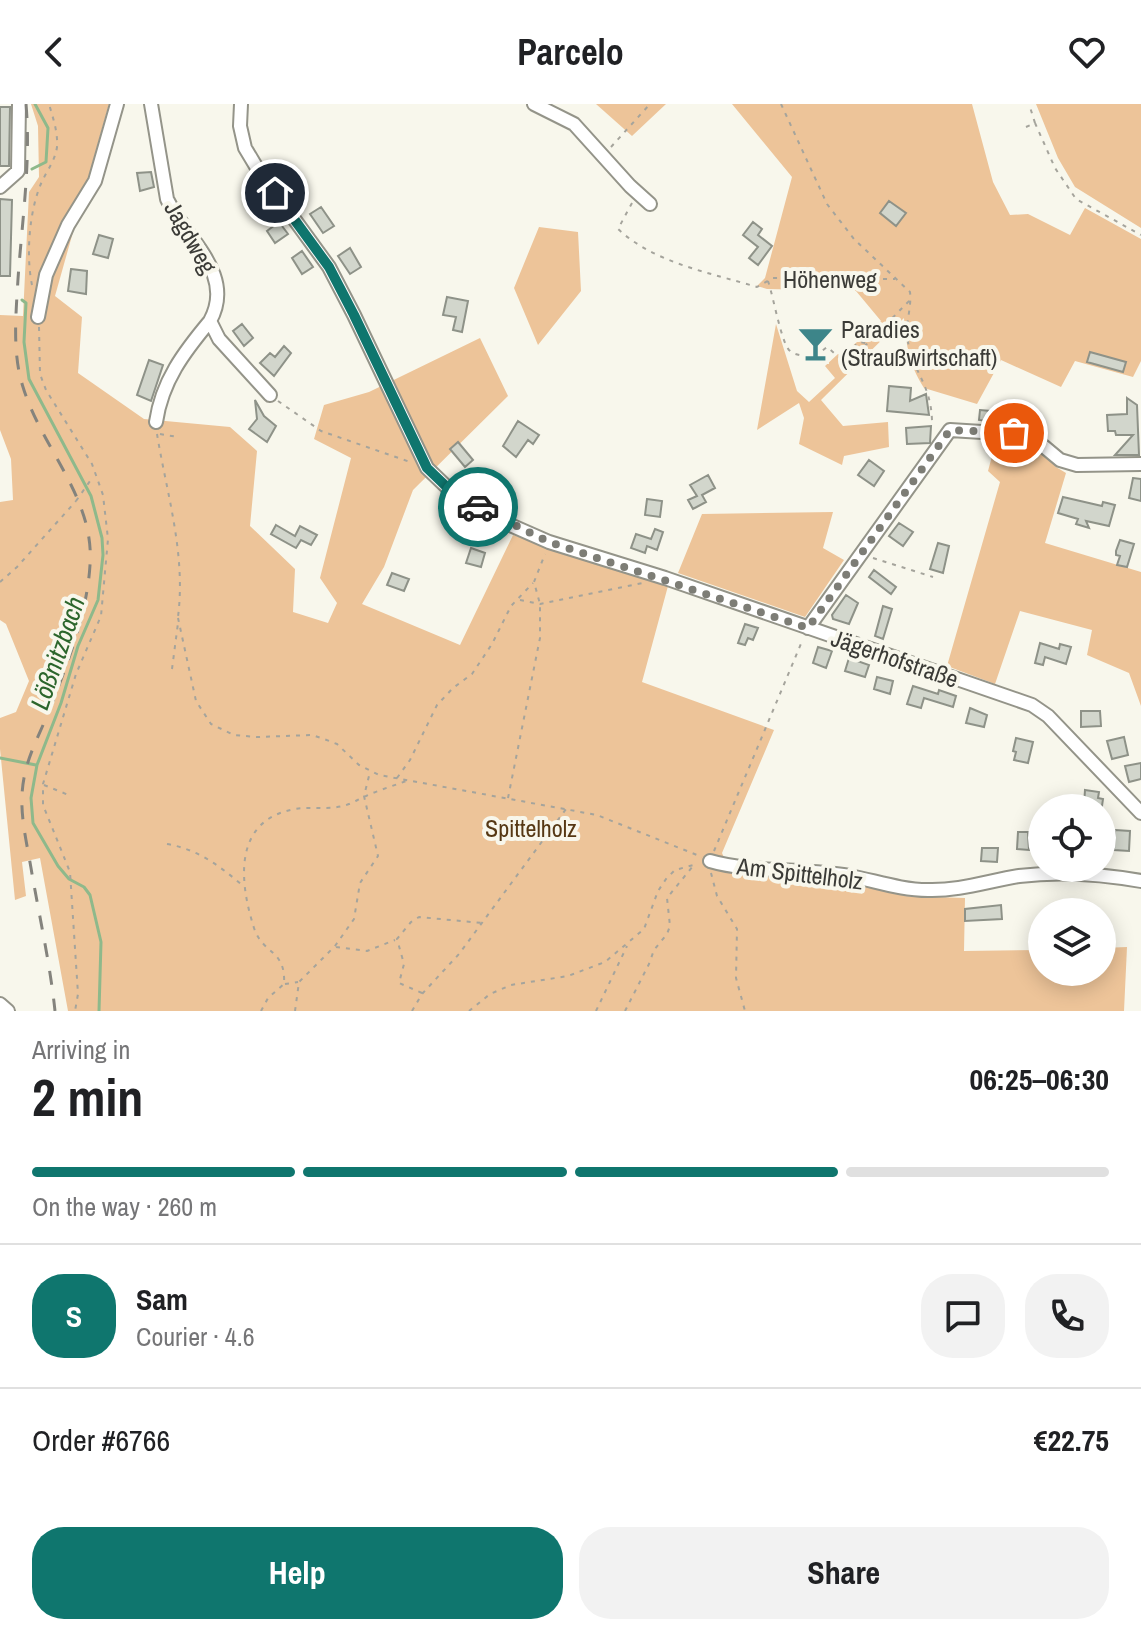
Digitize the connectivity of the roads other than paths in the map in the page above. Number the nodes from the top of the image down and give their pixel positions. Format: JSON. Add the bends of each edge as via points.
{"nodes":[{"id":1,"x":19,"y":104,"type":"edge"},
{"id":2,"x":117,"y":104,"type":"edge"},
{"id":3,"x":151,"y":104,"type":"edge"},
{"id":4,"x":241,"y":104,"type":"edge"},
{"id":5,"x":534,"y":104,"type":"edge"},
{"id":6,"x":0,"y":187,"type":"edge"},
{"id":7,"x":650,"y":204,"type":"dead end"},
{"id":8,"x":38,"y":317,"type":"road end"},
{"id":9,"x":210,"y":321,"type":"junction"},
{"id":10,"x":270,"y":395,"type":"road end"},
{"id":11,"x":156,"y":422,"type":"dead end"},
{"id":12,"x":1141,"y":464,"type":"edge"},
{"id":13,"x":808,"y":628,"type":"junction"},
{"id":14,"x":1141,"y":813,"type":"edge"},
{"id":15,"x":710,"y":861,"type":"road end"},
{"id":16,"x":1141,"y":881,"type":"edge"},
{"id":17,"x":0,"y":1004,"type":"edge"},
{"id":18,"x":8,"y":1011,"type":"edge"}],
"edges":[{"from":1,"to":6,"type":"street","via":[[20,164]]},
{"from":2,"to":8,"type":"street","via":[[95,181],[46,275]]},
{"from":3,"to":9,"type":"street","name":"Jagdweg","via":[[167,199],[216,275],[219,295]]},
{"from":4,"to":13,"type":"street","name":"Jägerhofstraße","via":[[245,148],[329,267],[427,468],[452,492],[549,542]]},
{"from":5,"to":7,"type":"street","via":[[574,124]]},
{"from":9,"to":10,"type":"street","via":[[219,339]]},
{"from":9,"to":11,"type":"street","via":[[182,354],[165,387]]},
{"from":12,"to":13,"type":"street","via":[[1077,465],[1060,460],[1030,435],[950,430]]},
{"from":13,"to":14,"type":"street","name":"Jägerhofstraße","via":[[1032,705]]},
{"from":15,"to":16,"type":"street","name":"Am Spittelholz","via":[[928,890],[1024,876]]},
{"from":17,"to":18,"type":"street"}]}
